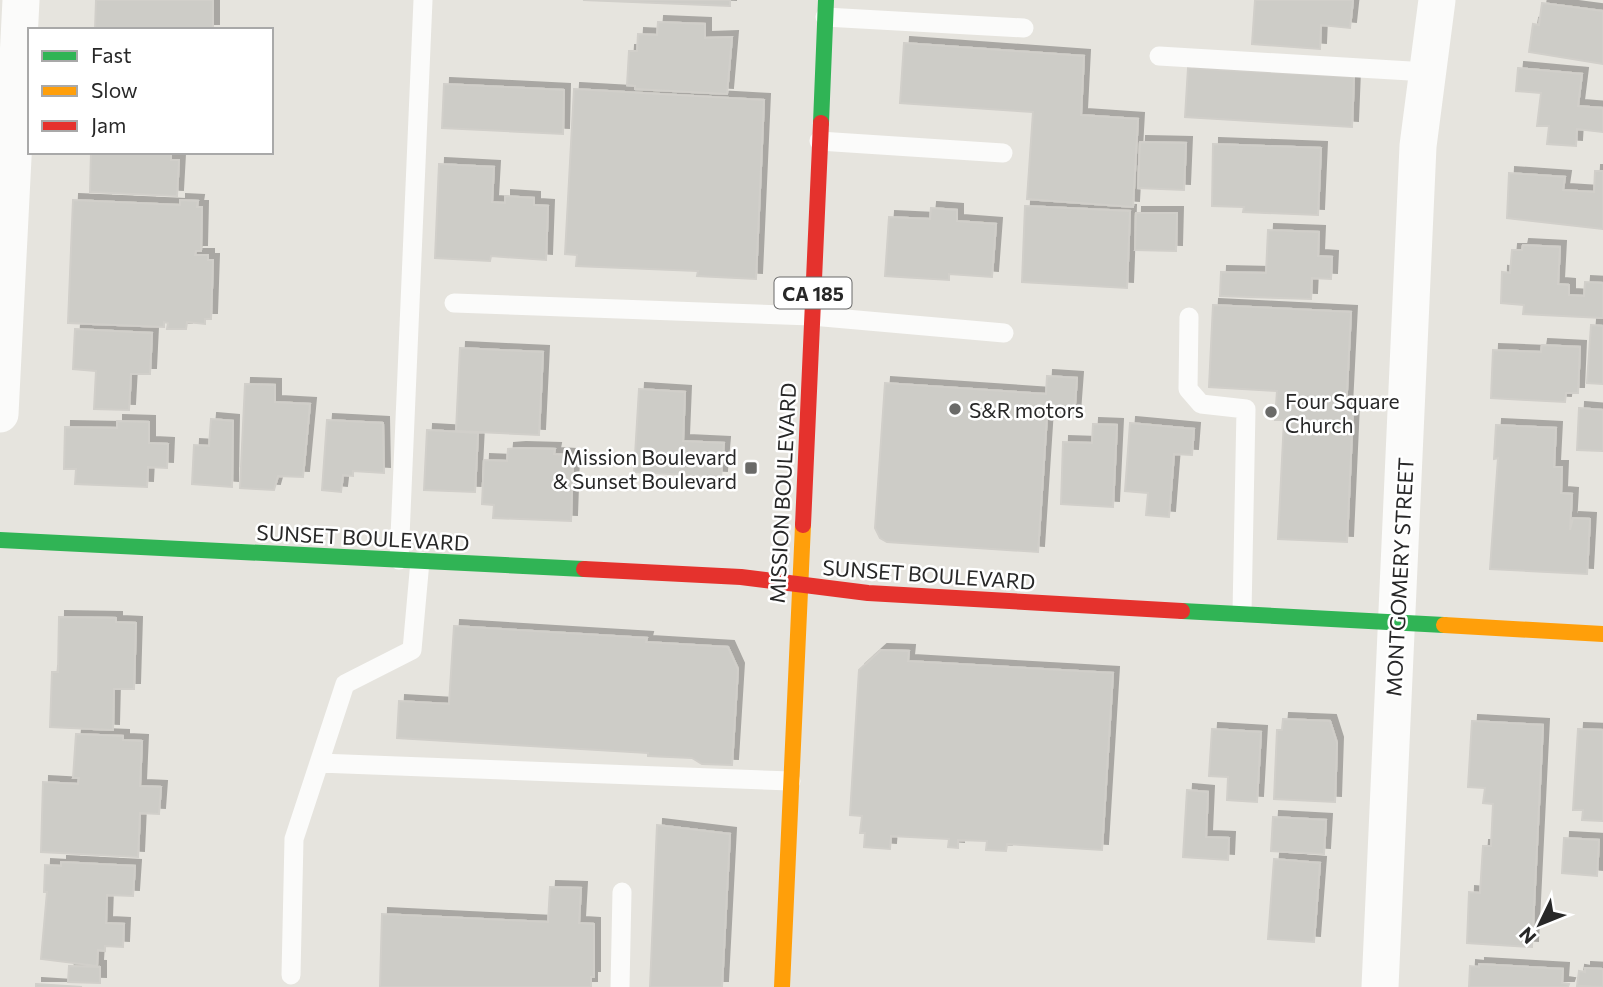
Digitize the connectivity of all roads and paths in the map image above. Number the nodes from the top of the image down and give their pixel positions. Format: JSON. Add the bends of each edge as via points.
{"nodes":[{"id":1,"x":21,"y":0,"type":"edge"},
{"id":2,"x":423,"y":0,"type":"edge"},
{"id":3,"x":1437,"y":0,"type":"edge"},
{"id":4,"x":825,"y":9,"type":"edge"},
{"id":5,"x":1024,"y":28,"type":"dead end"},
{"id":6,"x":1159,"y":56,"type":"dead end"},
{"id":7,"x":1427,"y":72,"type":"junction"},
{"id":8,"x":820,"y":141,"type":"junction"},
{"id":9,"x":1003,"y":153,"type":"dead end"},
{"id":10,"x":454,"y":303,"type":"dead end"},
{"id":11,"x":811,"y":316,"type":"junction"},
{"id":12,"x":1189,"y":317,"type":"dead end"},
{"id":13,"x":1004,"y":333,"type":"dead end"},
{"id":14,"x":0,"y":414,"type":"edge"},
{"id":15,"x":0,"y":540,"type":"edge"},
{"id":16,"x":399,"y":560,"type":"junction"},
{"id":17,"x":420,"y":561,"type":"junction"},
{"id":18,"x":799,"y":585,"type":"junction"},
{"id":19,"x":1242,"y":613,"type":"junction"},
{"id":20,"x":1397,"y":622,"type":"junction"},
{"id":21,"x":1603,"y":634,"type":"edge"},
{"id":22,"x":319,"y":763,"type":"junction"},
{"id":23,"x":791,"y":781,"type":"junction"},
{"id":24,"x":622,"y":892,"type":"dead end"},
{"id":25,"x":291,"y":975,"type":"dead end"},
{"id":26,"x":620,"y":987,"type":"edge"},
{"id":27,"x":782,"y":987,"type":"edge"},
{"id":28,"x":1380,"y":987,"type":"edge"}],
"edges":[{"from":1,"to":14,"type":"street"},
{"from":2,"to":16,"type":"lane"},
{"from":3,"to":7,"type":"street","name":"MONTGOMERY STREET"},
{"from":4,"to":5,"type":"lane"},
{"from":4,"to":8,"type":"street","name":"MISSION BOULEVARD","number":"CA 185"},
{"from":6,"to":7,"type":"lane"},
{"from":7,"to":20,"type":"street","name":"MONTGOMERY STREET","via":[[1418,146]]},
{"from":8,"to":9,"type":"lane"},
{"from":8,"to":11,"type":"street","name":"MISSION BOULEVARD","number":"CA 185"},
{"from":10,"to":11,"type":"lane"},
{"from":11,"to":13,"type":"lane"},
{"from":11,"to":18,"type":"street","name":"MISSION BOULEVARD","number":"CA 185"},
{"from":12,"to":19,"type":"lane","via":[[1188,389],[1201,404],[1246,409]]},
{"from":15,"to":16,"type":"street","name":"SUNSET BOULEVARD"},
{"from":16,"to":17,"type":"street","name":"SUNSET BOULEVARD"},
{"from":17,"to":18,"type":"street","name":"SUNSET BOULEVARD","via":[[741,577]]},
{"from":17,"to":22,"type":"lane","via":[[412,650],[345,684]]},
{"from":18,"to":19,"type":"street","name":"SUNSET BOULEVARD","via":[[882,594]]},
{"from":18,"to":23,"type":"street","name":"MISSION BOULEVARD","number":"CA 185"},
{"from":19,"to":20,"type":"street","name":"SUNSET BOULEVARD"},
{"from":20,"to":21,"type":"street","name":"SUNSET BOULEVARD"},
{"from":20,"to":28,"type":"street","name":"MONTGOMERY STREET"},
{"from":22,"to":23,"type":"lane"},
{"from":22,"to":25,"type":"lane","via":[[294,839]]},
{"from":23,"to":27,"type":"street","name":"MISSION BOULEVARD","number":"CA 185"},
{"from":24,"to":26,"type":"lane"}]}
